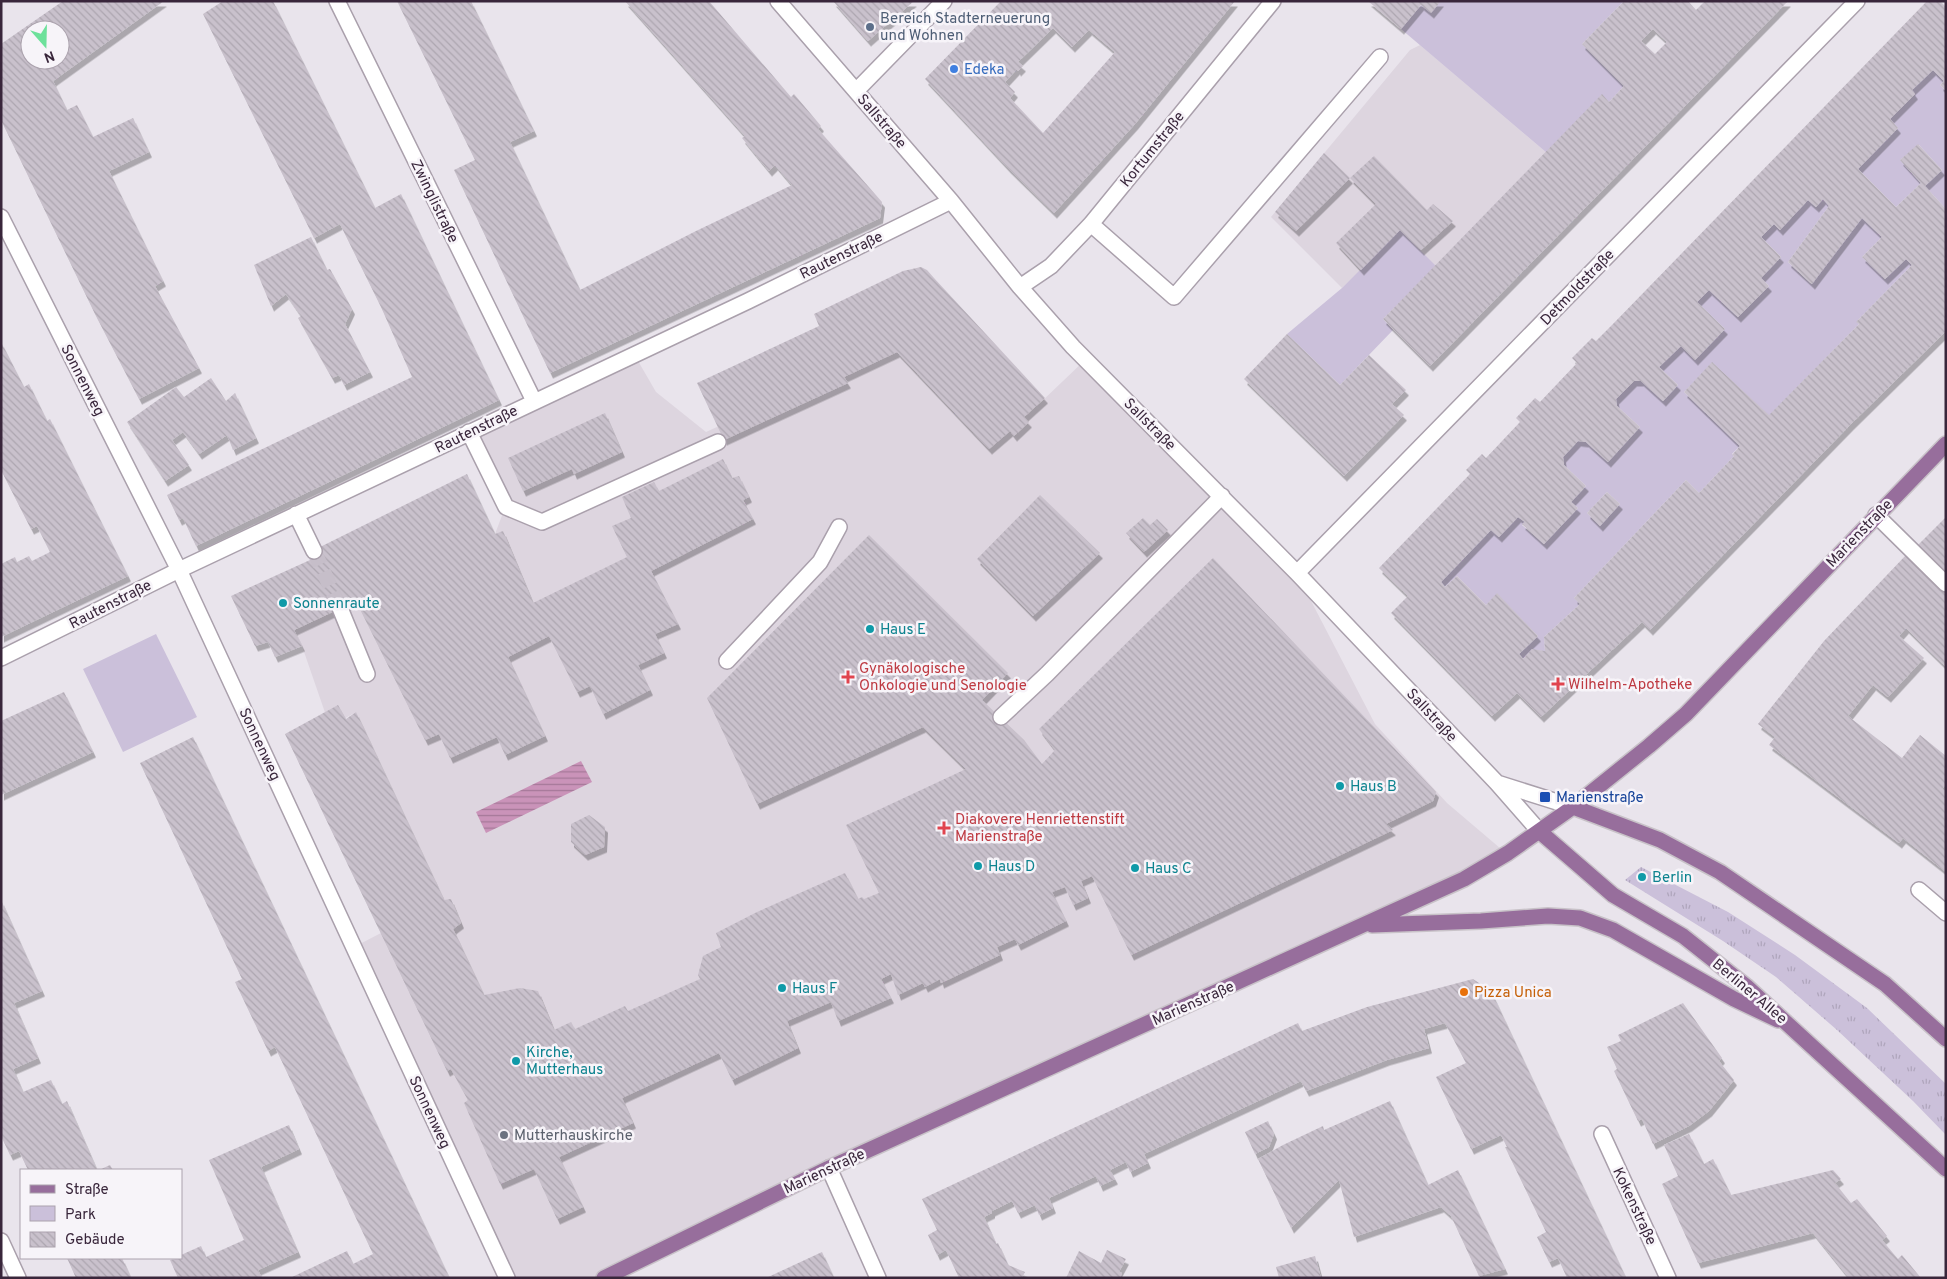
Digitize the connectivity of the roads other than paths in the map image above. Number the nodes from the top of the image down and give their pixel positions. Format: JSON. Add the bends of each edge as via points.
{"nodes":[{"id":1,"x":337,"y":1,"type":"edge"},
{"id":2,"x":778,"y":1,"type":"edge"},
{"id":3,"x":944,"y":1,"type":"edge"},
{"id":4,"x":1273,"y":1,"type":"edge"},
{"id":5,"x":1856,"y":1,"type":"edge"},
{"id":6,"x":1380,"y":57,"type":"dead end"},
{"id":7,"x":856,"y":91,"type":"junction"},
{"id":8,"x":951,"y":201,"type":"junction"},
{"id":9,"x":1,"y":216,"type":"edge"},
{"id":10,"x":1091,"y":224,"type":"junction"},
{"id":11,"x":1020,"y":287,"type":"junction"},
{"id":12,"x":534,"y":401,"type":"junction"},
{"id":13,"x":469,"y":432,"type":"junction"},
{"id":14,"x":718,"y":442,"type":"dead end"},
{"id":15,"x":1946,"y":444,"type":"edge"},
{"id":16,"x":1222,"y":496,"type":"junction"},
{"id":17,"x":296,"y":514,"type":"junction"},
{"id":18,"x":1876,"y":515,"type":"junction"},
{"id":19,"x":839,"y":527,"type":"dead end"},
{"id":20,"x":314,"y":551,"type":"tunnel mouth"},
{"id":21,"x":179,"y":570,"type":"junction"},
{"id":22,"x":1297,"y":573,"type":"junction"},
{"id":23,"x":1946,"y":584,"type":"edge"},
{"id":24,"x":340,"y":608,"type":"tunnel mouth"},
{"id":25,"x":1,"y":658,"type":"edge"},
{"id":26,"x":727,"y":661,"type":"dead end"},
{"id":27,"x":367,"y":674,"type":"dead end"},
{"id":28,"x":1001,"y":718,"type":"dead end"},
{"id":29,"x":1497,"y":783,"type":"junction"},
{"id":30,"x":1573,"y":807,"type":"junction"},
{"id":31,"x":1539,"y":831,"type":"junction"},
{"id":32,"x":1919,"y":890,"type":"dead end"},
{"id":33,"x":1946,"y":913,"type":"edge"},
{"id":34,"x":1365,"y":925,"type":"junction"},
{"id":35,"x":1795,"y":1028,"type":"junction"},
{"id":36,"x":1946,"y":1039,"type":"edge"},
{"id":37,"x":1602,"y":1134,"type":"dead end"},
{"id":38,"x":829,"y":1168,"type":"junction"},
{"id":39,"x":1946,"y":1169,"type":"edge"},
{"id":40,"x":1,"y":1241,"type":"edge"},
{"id":41,"x":18,"y":1278,"type":"edge"},
{"id":42,"x":507,"y":1278,"type":"edge"},
{"id":43,"x":604,"y":1278,"type":"edge"},
{"id":44,"x":878,"y":1278,"type":"edge"},
{"id":45,"x":1668,"y":1278,"type":"edge"}],
"edges":[{"from":1,"to":12,"type":"street","name":"Zwinglistraße"},
{"from":2,"to":7,"type":"street","name":"Sallstraße"},
{"from":3,"to":7,"type":"street"},
{"from":4,"to":10,"type":"street","name":"Kortumstraße"},
{"from":5,"to":22,"type":"street","name":"Detmoldstraße"},
{"from":6,"to":10,"type":"street","via":[[1174,297]]},
{"from":7,"to":8,"type":"street","name":"Sallstraße"},
{"from":8,"to":11,"type":"street","name":"Sallstraße"},
{"from":8,"to":12,"type":"street","name":"Rautenstraße"},
{"from":9,"to":21,"type":"street","name":"Sonnenweg"},
{"from":10,"to":11,"type":"street","name":"Kortumstraße","via":[[1051,266]]},
{"from":11,"to":16,"type":"street","name":"Sallstraße","via":[[1072,347]]},
{"from":12,"to":13,"type":"street","name":"Rautenstraße"},
{"from":13,"to":14,"type":"street","via":[[506,507],[542,522]]},
{"from":13,"to":17,"type":"street","name":"Rautenstraße"},
{"from":15,"to":18,"type":"main road","name":"Marienstraße"},
{"from":16,"to":22,"type":"street","name":"Sallstraße"},
{"from":16,"to":28,"type":"street"},
{"from":17,"to":20,"type":"street"},
{"from":17,"to":21,"type":"street","name":"Rautenstraße"},
{"from":18,"to":23,"type":"street"},
{"from":18,"to":30,"type":"main road","name":"Marienstraße","via":[[1686,714]]},
{"from":19,"to":26,"type":"street","via":[[820,562]]},
{"from":21,"to":25,"type":"street","name":"Rautenstraße"},
{"from":21,"to":42,"type":"street","name":"Sonnenweg"},
{"from":22,"to":29,"type":"street","name":"Sallstraße"},
{"from":24,"to":27,"type":"street"},
{"from":29,"to":30,"type":"street"},
{"from":29,"to":31,"type":"street","name":"Sallstraße"},
{"from":30,"to":31,"type":"main road","name":"Marienstraße"},
{"from":30,"to":36,"type":"main road","via":[[1660,840],[1720,872],[1885,984]]},
{"from":31,"to":34,"type":"main road","name":"Marienstraße","via":[[1464,879]]},
{"from":31,"to":35,"type":"main road","name":"Berliner Allee","via":[[1600,886],[1683,936]]},
{"from":32,"to":33,"type":"street"},
{"from":34,"to":35,"type":"main road","via":[[1548,916],[1580,918],[1613,930],[1734,999]]},
{"from":34,"to":38,"type":"main road","name":"Marienstraße"},
{"from":35,"to":39,"type":"main road","name":"Berliner Allee"},
{"from":37,"to":45,"type":"street","name":"Kokenstraße"},
{"from":38,"to":43,"type":"main road","name":"Marienstraße"},
{"from":38,"to":44,"type":"street"},
{"from":40,"to":41,"type":"street"}]}
